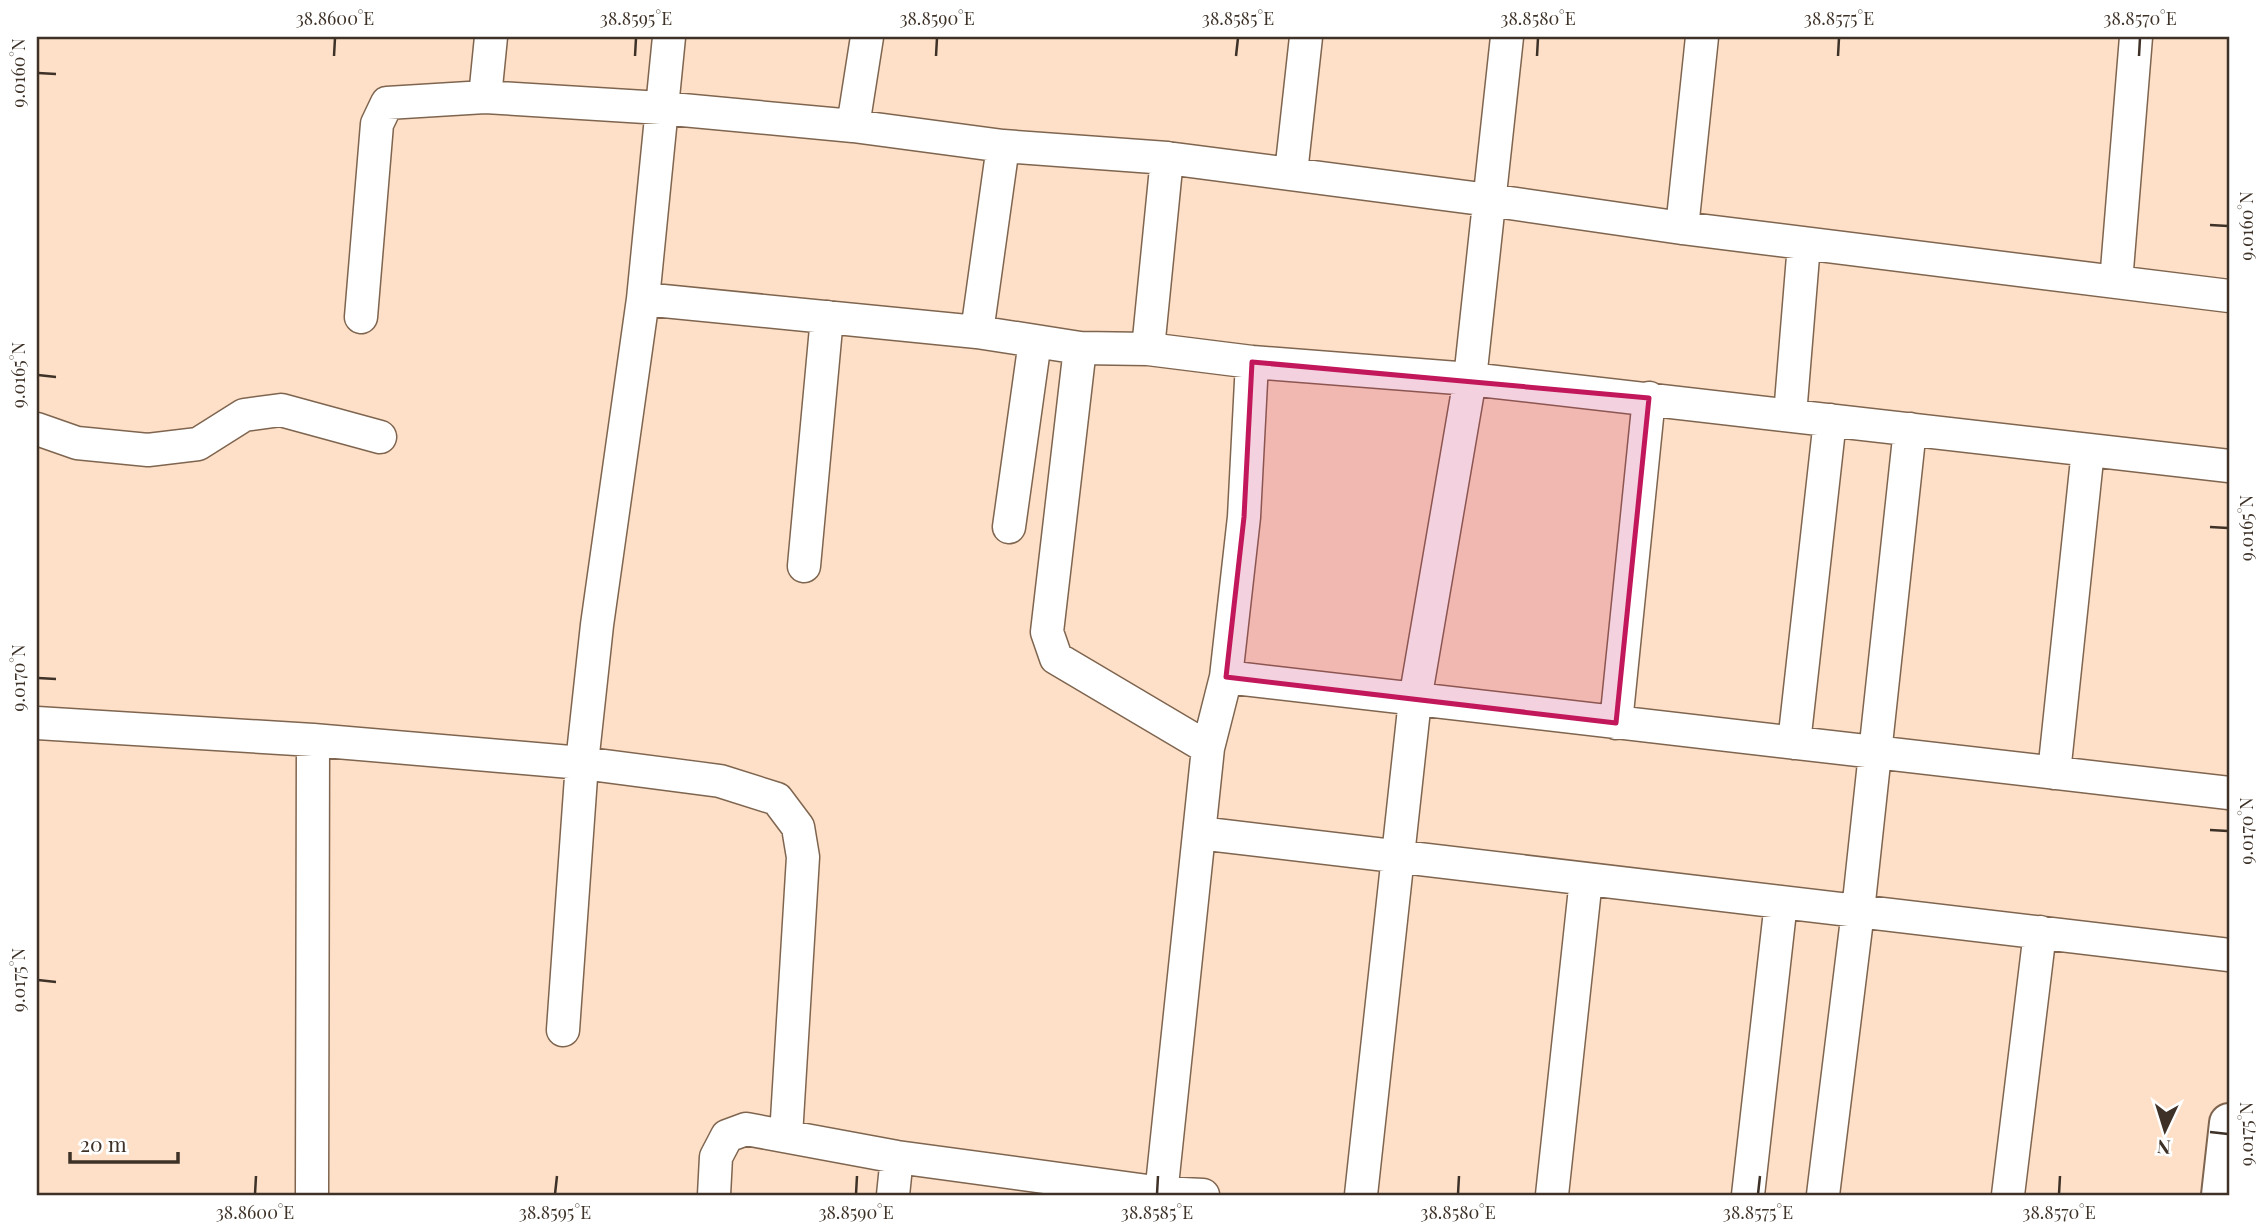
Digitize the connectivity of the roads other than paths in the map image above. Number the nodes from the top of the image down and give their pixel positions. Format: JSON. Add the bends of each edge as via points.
{"nodes":[{"id":1,"x":491,"y":37,"type":"edge"},
{"id":2,"x":669,"y":37,"type":"edge"},
{"id":3,"x":867,"y":37,"type":"edge"},
{"id":4,"x":1306,"y":37,"type":"edge"},
{"id":5,"x":1507,"y":37,"type":"edge"},
{"id":6,"x":1702,"y":37,"type":"edge"},
{"id":7,"x":2136,"y":37,"type":"edge"},
{"id":8,"x":485,"y":97,"type":"junction"},
{"id":9,"x":661,"y":108,"type":"junction"},
{"id":10,"x":853,"y":126,"type":"junction"},
{"id":11,"x":1003,"y":146,"type":"junction"},
{"id":12,"x":1167,"y":158,"type":"junction"},
{"id":13,"x":1292,"y":173,"type":"junction"},
{"id":14,"x":1489,"y":200,"type":"junction"},
{"id":15,"x":1682,"y":228,"type":"junction"},
{"id":16,"x":1804,"y":244,"type":"junction"},
{"id":17,"x":2116,"y":282,"type":"junction"},
{"id":18,"x":2229,"y":296,"type":"edge"},
{"id":19,"x":643,"y":299,"type":"junction"},
{"id":20,"x":361,"y":317,"type":"dead end"},
{"id":21,"x":827,"y":317,"type":"junction"},
{"id":22,"x":977,"y":332,"type":"junction"},
{"id":23,"x":1035,"y":341,"type":"junction"},
{"id":24,"x":1080,"y":348,"type":"junction"},
{"id":25,"x":1148,"y":349,"type":"junction"},
{"id":26,"x":1252,"y":362,"type":"junction"},
{"id":27,"x":1470,"y":379,"type":"junction"},
{"id":28,"x":1649,"y":398,"type":"junction"},
{"id":29,"x":1790,"y":415,"type":"junction"},
{"id":30,"x":1830,"y":420,"type":"junction"},
{"id":31,"x":37,"y":429,"type":"edge"},
{"id":32,"x":1910,"y":429,"type":"junction"},
{"id":33,"x":380,"y":437,"type":"dead end"},
{"id":34,"x":2088,"y":450,"type":"junction"},
{"id":35,"x":2229,"y":466,"type":"edge"},
{"id":36,"x":1009,"y":527,"type":"dead end"},
{"id":37,"x":804,"y":566,"type":"dead end"},
{"id":38,"x":1226,"y":677,"type":"junction"},
{"id":39,"x":1415,"y":700,"type":"junction"},
{"id":40,"x":37,"y":723,"type":"edge"},
{"id":41,"x":1616,"y":723,"type":"junction"},
{"id":42,"x":313,"y":740,"type":"junction"},
{"id":43,"x":1794,"y":743,"type":"junction"},
{"id":44,"x":1208,"y":748,"type":"junction"},
{"id":45,"x":1875,"y":752,"type":"junction"},
{"id":46,"x":582,"y":763,"type":"junction"},
{"id":47,"x":2054,"y":773,"type":"junction"},
{"id":48,"x":2229,"y":793,"type":"edge"},
{"id":49,"x":1199,"y":833,"type":"junction"},
{"id":50,"x":1399,"y":857,"type":"junction"},
{"id":51,"x":1586,"y":879,"type":"junction"},
{"id":52,"x":1781,"y":902,"type":"junction"},
{"id":53,"x":1858,"y":911,"type":"junction"},
{"id":54,"x":2040,"y":932,"type":"junction"},
{"id":55,"x":2229,"y":955,"type":"edge"},
{"id":56,"x":563,"y":1030,"type":"dead end"},
{"id":57,"x":2229,"y":1123,"type":"edge"},
{"id":58,"x":786,"y":1136,"type":"junction"},
{"id":59,"x":897,"y":1157,"type":"junction"},
{"id":60,"x":1162,"y":1194,"type":"edge"},
{"id":61,"x":312,"y":1195,"type":"edge"},
{"id":62,"x":714,"y":1195,"type":"edge"},
{"id":63,"x":893,"y":1195,"type":"edge"},
{"id":64,"x":1203,"y":1195,"type":"edge"},
{"id":65,"x":1361,"y":1195,"type":"edge"},
{"id":66,"x":1552,"y":1195,"type":"edge"},
{"id":67,"x":1748,"y":1195,"type":"edge"},
{"id":68,"x":1822,"y":1195,"type":"edge"},
{"id":69,"x":2008,"y":1195,"type":"edge"},
{"id":70,"x":2221,"y":1195,"type":"edge"}],
"edges":[{"from":1,"to":8,"type":"street"},
{"from":2,"to":9,"type":"street"},
{"from":3,"to":10,"type":"street"},
{"from":4,"to":13,"type":"street"},
{"from":5,"to":14,"type":"street"},
{"from":6,"to":15,"type":"street"},
{"from":7,"to":17,"type":"street"},
{"from":8,"to":9,"type":"street"},
{"from":8,"to":20,"type":"street","via":[[387,103],[377,124]]},
{"from":9,"to":10,"type":"street"},
{"from":9,"to":19,"type":"street"},
{"from":10,"to":11,"type":"street"},
{"from":11,"to":12,"type":"street"},
{"from":11,"to":22,"type":"street"},
{"from":12,"to":13,"type":"street"},
{"from":12,"to":25,"type":"street"},
{"from":13,"to":14,"type":"street"},
{"from":14,"to":15,"type":"street"},
{"from":14,"to":27,"type":"street"},
{"from":15,"to":16,"type":"street"},
{"from":16,"to":17,"type":"street"},
{"from":16,"to":29,"type":"street"},
{"from":17,"to":18,"type":"street"},
{"from":19,"to":21,"type":"street"},
{"from":19,"to":46,"type":"street"},
{"from":21,"to":22,"type":"street"},
{"from":21,"to":37,"type":"street"},
{"from":22,"to":23,"type":"street"},
{"from":23,"to":24,"type":"street"},
{"from":23,"to":36,"type":"street"},
{"from":24,"to":25,"type":"street"},
{"from":24,"to":44,"type":"street","via":[[1047,632],[1056,658]]},
{"from":25,"to":26,"type":"street"},
{"from":26,"to":27,"type":"street"},
{"from":26,"to":38,"type":"street","via":[[1244,517]]},
{"from":27,"to":28,"type":"street"},
{"from":27,"to":39,"type":"street"},
{"from":28,"to":29,"type":"street"},
{"from":28,"to":41,"type":"street"},
{"from":29,"to":30,"type":"street"},
{"from":30,"to":32,"type":"street"},
{"from":30,"to":43,"type":"street"},
{"from":31,"to":33,"type":"street","via":[[77,443],[148,450],[198,444],[244,415],[281,410]]},
{"from":32,"to":34,"type":"street"},
{"from":32,"to":45,"type":"street"},
{"from":34,"to":35,"type":"street"},
{"from":34,"to":47,"type":"street"},
{"from":38,"to":39,"type":"street"},
{"from":38,"to":44,"type":"street"},
{"from":39,"to":41,"type":"street"},
{"from":39,"to":50,"type":"street"},
{"from":40,"to":42,"type":"street"},
{"from":41,"to":43,"type":"street"},
{"from":42,"to":46,"type":"street"},
{"from":42,"to":61,"type":"street"},
{"from":43,"to":45,"type":"street"},
{"from":44,"to":49,"type":"street"},
{"from":45,"to":47,"type":"street"},
{"from":45,"to":53,"type":"street"},
{"from":46,"to":56,"type":"street"},
{"from":46,"to":58,"type":"street","via":[[720,781],[777,799],[798,827],[803,857]]},
{"from":47,"to":48,"type":"street"},
{"from":49,"to":50,"type":"street"},
{"from":49,"to":60,"type":"street"},
{"from":50,"to":51,"type":"street"},
{"from":50,"to":65,"type":"street"},
{"from":51,"to":52,"type":"street"},
{"from":51,"to":66,"type":"street"},
{"from":52,"to":53,"type":"street"},
{"from":52,"to":67,"type":"street"},
{"from":53,"to":54,"type":"street"},
{"from":53,"to":68,"type":"street"},
{"from":54,"to":55,"type":"street"},
{"from":54,"to":69,"type":"street"},
{"from":57,"to":70,"type":"main road"},
{"from":58,"to":59,"type":"street"},
{"from":58,"to":62,"type":"street","via":[[746,1129],[727,1136],[716,1157]]},
{"from":59,"to":60,"type":"street"},
{"from":59,"to":63,"type":"street"},
{"from":60,"to":64,"type":"street"}]}
